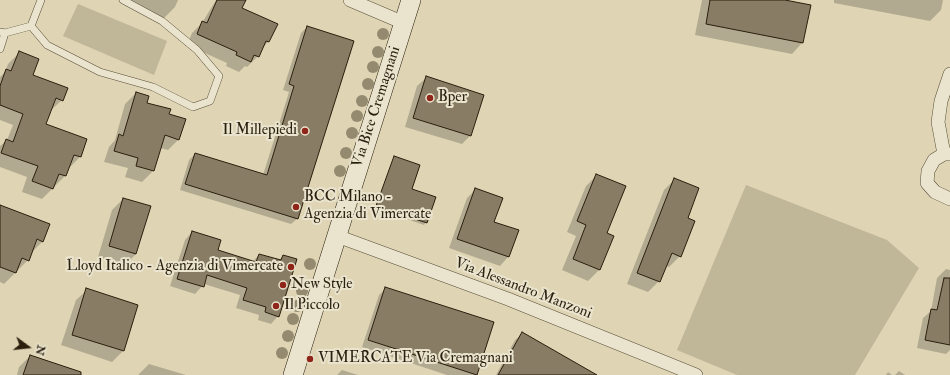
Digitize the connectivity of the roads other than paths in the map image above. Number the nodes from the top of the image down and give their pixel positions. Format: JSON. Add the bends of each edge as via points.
{"nodes":[{"id":1,"x":41,"y":0,"type":"edge"},
{"id":2,"x":122,"y":0,"type":"edge"},
{"id":3,"x":350,"y":0,"type":"edge"},
{"id":4,"x":411,"y":0,"type":"edge"},
{"id":5,"x":404,"y":23,"type":"junction"},
{"id":6,"x":31,"y":26,"type":"junction"},
{"id":7,"x":3,"y":32,"type":"edge"},
{"id":8,"x":0,"y":49,"type":"edge"},
{"id":9,"x":950,"y":74,"type":"edge"},
{"id":10,"x":947,"y":154,"type":"edge"},
{"id":11,"x":950,"y":199,"type":"edge"},
{"id":12,"x":337,"y":236,"type":"junction"},
{"id":13,"x":293,"y":375,"type":"edge"},
{"id":14,"x":696,"y":375,"type":"edge"}],
"edges":[{"from":1,"to":6,"type":"lane"},
{"from":2,"to":6,"type":"lane","via":[[162,21],[197,50],[219,76],[210,101],[193,107],[153,87],[100,72],[47,45]]},
{"from":3,"to":5,"type":"street"},
{"from":4,"to":5,"type":"street","name":"Via Bice Cremagnani"},
{"from":5,"to":12,"type":"street","name":"Via Bice Cremagnani"},
{"from":6,"to":7,"type":"lane"},
{"from":7,"to":8,"type":"lane"},
{"from":9,"to":10,"type":"street","via":[[941,101],[938,122]]},
{"from":10,"to":11,"type":"street","via":[[934,160],[928,171],[927,183],[935,192]]},
{"from":12,"to":13,"type":"street","name":"Via Bice Cremagnani"},
{"from":12,"to":14,"type":"street","name":"Via Alessandro Manzoni","via":[[508,299]]}]}
